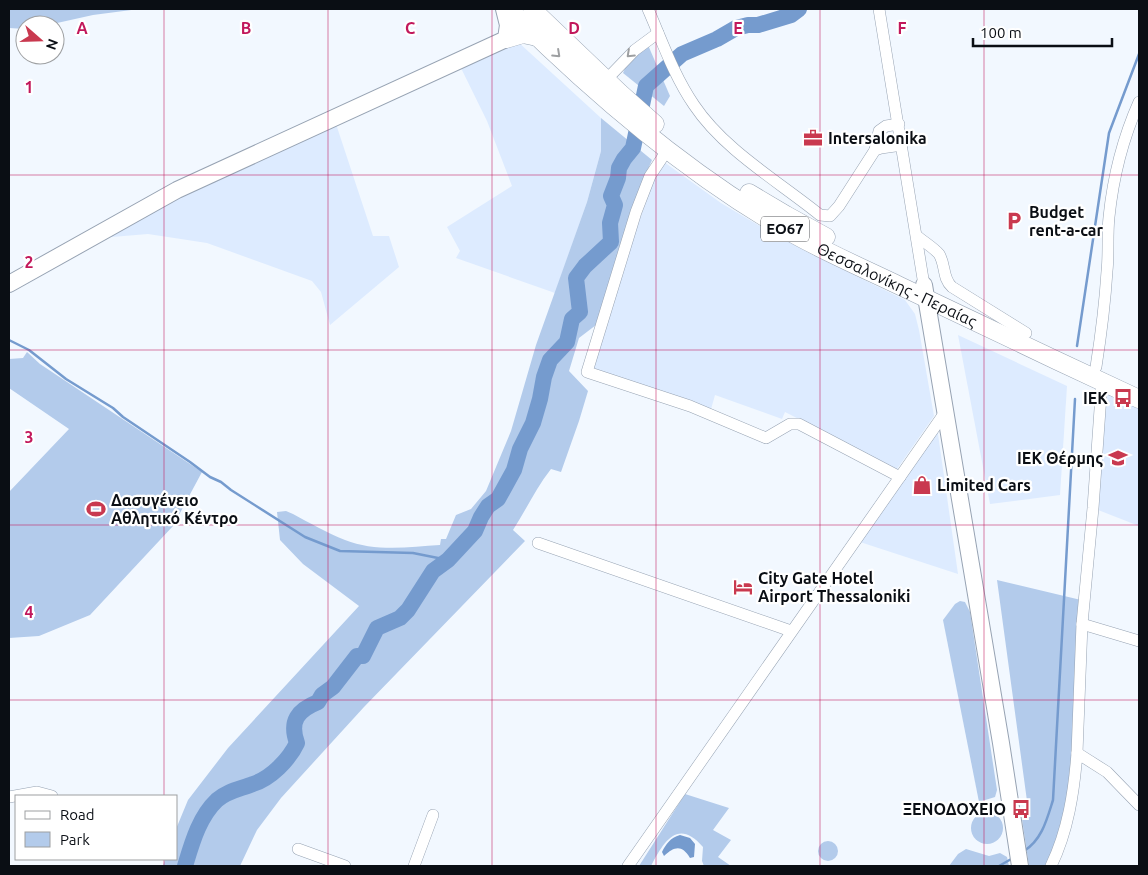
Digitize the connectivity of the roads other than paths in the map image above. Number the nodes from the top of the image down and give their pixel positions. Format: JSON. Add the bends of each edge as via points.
{"nodes":[{"id":1,"x":504,"y":9,"type":"edge"},
{"id":2,"x":508,"y":9,"type":"edge"},
{"id":3,"x":532,"y":9,"type":"edge"},
{"id":4,"x":648,"y":9,"type":"edge"},
{"id":5,"x":879,"y":9,"type":"edge"},
{"id":6,"x":658,"y":32,"type":"junction"},
{"id":7,"x":537,"y":37,"type":"junction"},
{"id":8,"x":506,"y":39,"type":"junction"},
{"id":9,"x":606,"y":80,"type":"junction"},
{"id":10,"x":616,"y":98,"type":"junction"},
{"id":11,"x":1139,"y":102,"type":"edge"},
{"id":12,"x":899,"y":124,"type":"junction"},
{"id":13,"x":656,"y":133,"type":"junction"},
{"id":14,"x":902,"y":145,"type":"junction"},
{"id":15,"x":668,"y":150,"type":"junction"},
{"id":16,"x":875,"y":150,"type":"junction"},
{"id":17,"x":917,"y":236,"type":"junction"},
{"id":18,"x":9,"y":284,"type":"edge"},
{"id":19,"x":926,"y":292,"type":"junction"},
{"id":20,"x":1026,"y":333,"type":"junction"},
{"id":21,"x":1058,"y":355,"type":"junction"},
{"id":22,"x":1094,"y":372,"type":"junction"},
{"id":23,"x":1139,"y":386,"type":"edge"},
{"id":24,"x":1139,"y":398,"type":"edge"},
{"id":25,"x":946,"y":411,"type":"junction"},
{"id":26,"x":900,"y":477,"type":"junction"},
{"id":27,"x":538,"y":543,"type":"dead end"},
{"id":28,"x":1082,"y":624,"type":"junction"},
{"id":29,"x":791,"y":631,"type":"junction"},
{"id":30,"x":1139,"y":641,"type":"edge"},
{"id":31,"x":1077,"y":753,"type":"junction"},
{"id":32,"x":20,"y":795,"type":"edge"},
{"id":33,"x":48,"y":795,"type":"edge"},
{"id":34,"x":1139,"y":805,"type":"edge"},
{"id":35,"x":433,"y":815,"type":"dead end"},
{"id":36,"x":298,"y":848,"type":"dead end"},
{"id":37,"x":319,"y":862,"type":"edge"},
{"id":38,"x":345,"y":866,"type":"edge"},
{"id":39,"x":414,"y":866,"type":"edge"},
{"id":40,"x":628,"y":866,"type":"edge"},
{"id":41,"x":1020,"y":866,"type":"edge"},
{"id":42,"x":1051,"y":866,"type":"edge"}],
"edges":[{"from":1,"to":8,"type":"street","via":[[508,22]]},
{"from":2,"to":7,"type":"main road","name":"Θεσσαλονίκης - Περαίας","number":"ΕΟ67"},
{"from":3,"to":9,"type":"main road","name":"Θεσσαλονίκης - Περαίας","number":"ΕΟ67"},
{"from":4,"to":6,"type":"street"},
{"from":5,"to":12,"type":"street"},
{"from":6,"to":9,"type":"street","one_way":true},
{"from":6,"to":16,"type":"street","via":[[698,112],[747,159],[820,215],[830,216],[839,206]]},
{"from":7,"to":8,"type":"main road","via":[[522,34]]},
{"from":7,"to":10,"type":"main road","name":"Θεσσαλονίκης - Περαίας","number":"ΕΟ67","one_way":true},
{"from":8,"to":18,"type":"street","via":[[177,190]]},
{"from":9,"to":10,"type":"main road","name":"Θεσσαλονίκης - Περαίας","number":"ΕΟ67"},
{"from":10,"to":13,"type":"main road","name":"Θεσσαλονίκης - Περαίας","number":"ΕΟ67"},
{"from":11,"to":22,"type":"street","via":[[1122,149],[1109,217],[1102,335]]},
{"from":12,"to":14,"type":"street"},
{"from":12,"to":16,"type":"street","via":[[879,131]]},
{"from":13,"to":15,"type":"main road","name":"Θεσσαλονίκης - Περαίας","number":"ΕΟ67"},
{"from":13,"to":19,"type":"main road","name":"Θεσσαλονίκης - Περαίας","number":"ΕΟ67","via":[[761,201]]},
{"from":14,"to":16,"type":"street"},
{"from":14,"to":17,"type":"street"},
{"from":15,"to":19,"type":"main road","name":"Θεσσαλονίκης - Περαίας","number":"ΕΟ67","via":[[778,225]]},
{"from":15,"to":26,"type":"street","via":[[650,176],[636,212],[587,372],[690,406],[766,438],[790,424],[799,424]]},
{"from":17,"to":19,"type":"street"},
{"from":17,"to":20,"type":"street","via":[[938,254],[947,282],[952,287]]},
{"from":19,"to":20,"type":"main road","name":"Θεσσαλονίκης - Περαίας","number":"ΕΟ67"},
{"from":19,"to":21,"type":"main road","name":"Θεσσαλονίκης - Περαίας","number":"ΕΟ67"},
{"from":19,"to":25,"type":"street"},
{"from":20,"to":21,"type":"main road","name":"Θεσσαλονίκης - Περαίας","number":"ΕΟ67"},
{"from":21,"to":22,"type":"main road","name":"Θεσσαλονίκης - Περαίας","number":"ΕΟ67"},
{"from":22,"to":23,"type":"main road","name":"Θεσσαλονίκης - Περαίας","number":"ΕΟ67"},
{"from":22,"to":24,"type":"main road","name":"Θεσσαλονίκης - Περαίας","number":"ΕΟ67"},
{"from":22,"to":28,"type":"street","via":[[1093,508]]},
{"from":25,"to":26,"type":"street"},
{"from":25,"to":41,"type":"street"},
{"from":26,"to":29,"type":"street"},
{"from":27,"to":29,"type":"street"},
{"from":28,"to":30,"type":"street"},
{"from":28,"to":31,"type":"street"},
{"from":29,"to":40,"type":"street"},
{"from":31,"to":34,"type":"street","via":[[1107,772]]},
{"from":31,"to":42,"type":"street","via":[[1066,826]]},
{"from":32,"to":33,"type":"street","via":[[37,792]]},
{"from":35,"to":39,"type":"street"},
{"from":36,"to":37,"type":"street"},
{"from":37,"to":38,"type":"street"}]}
